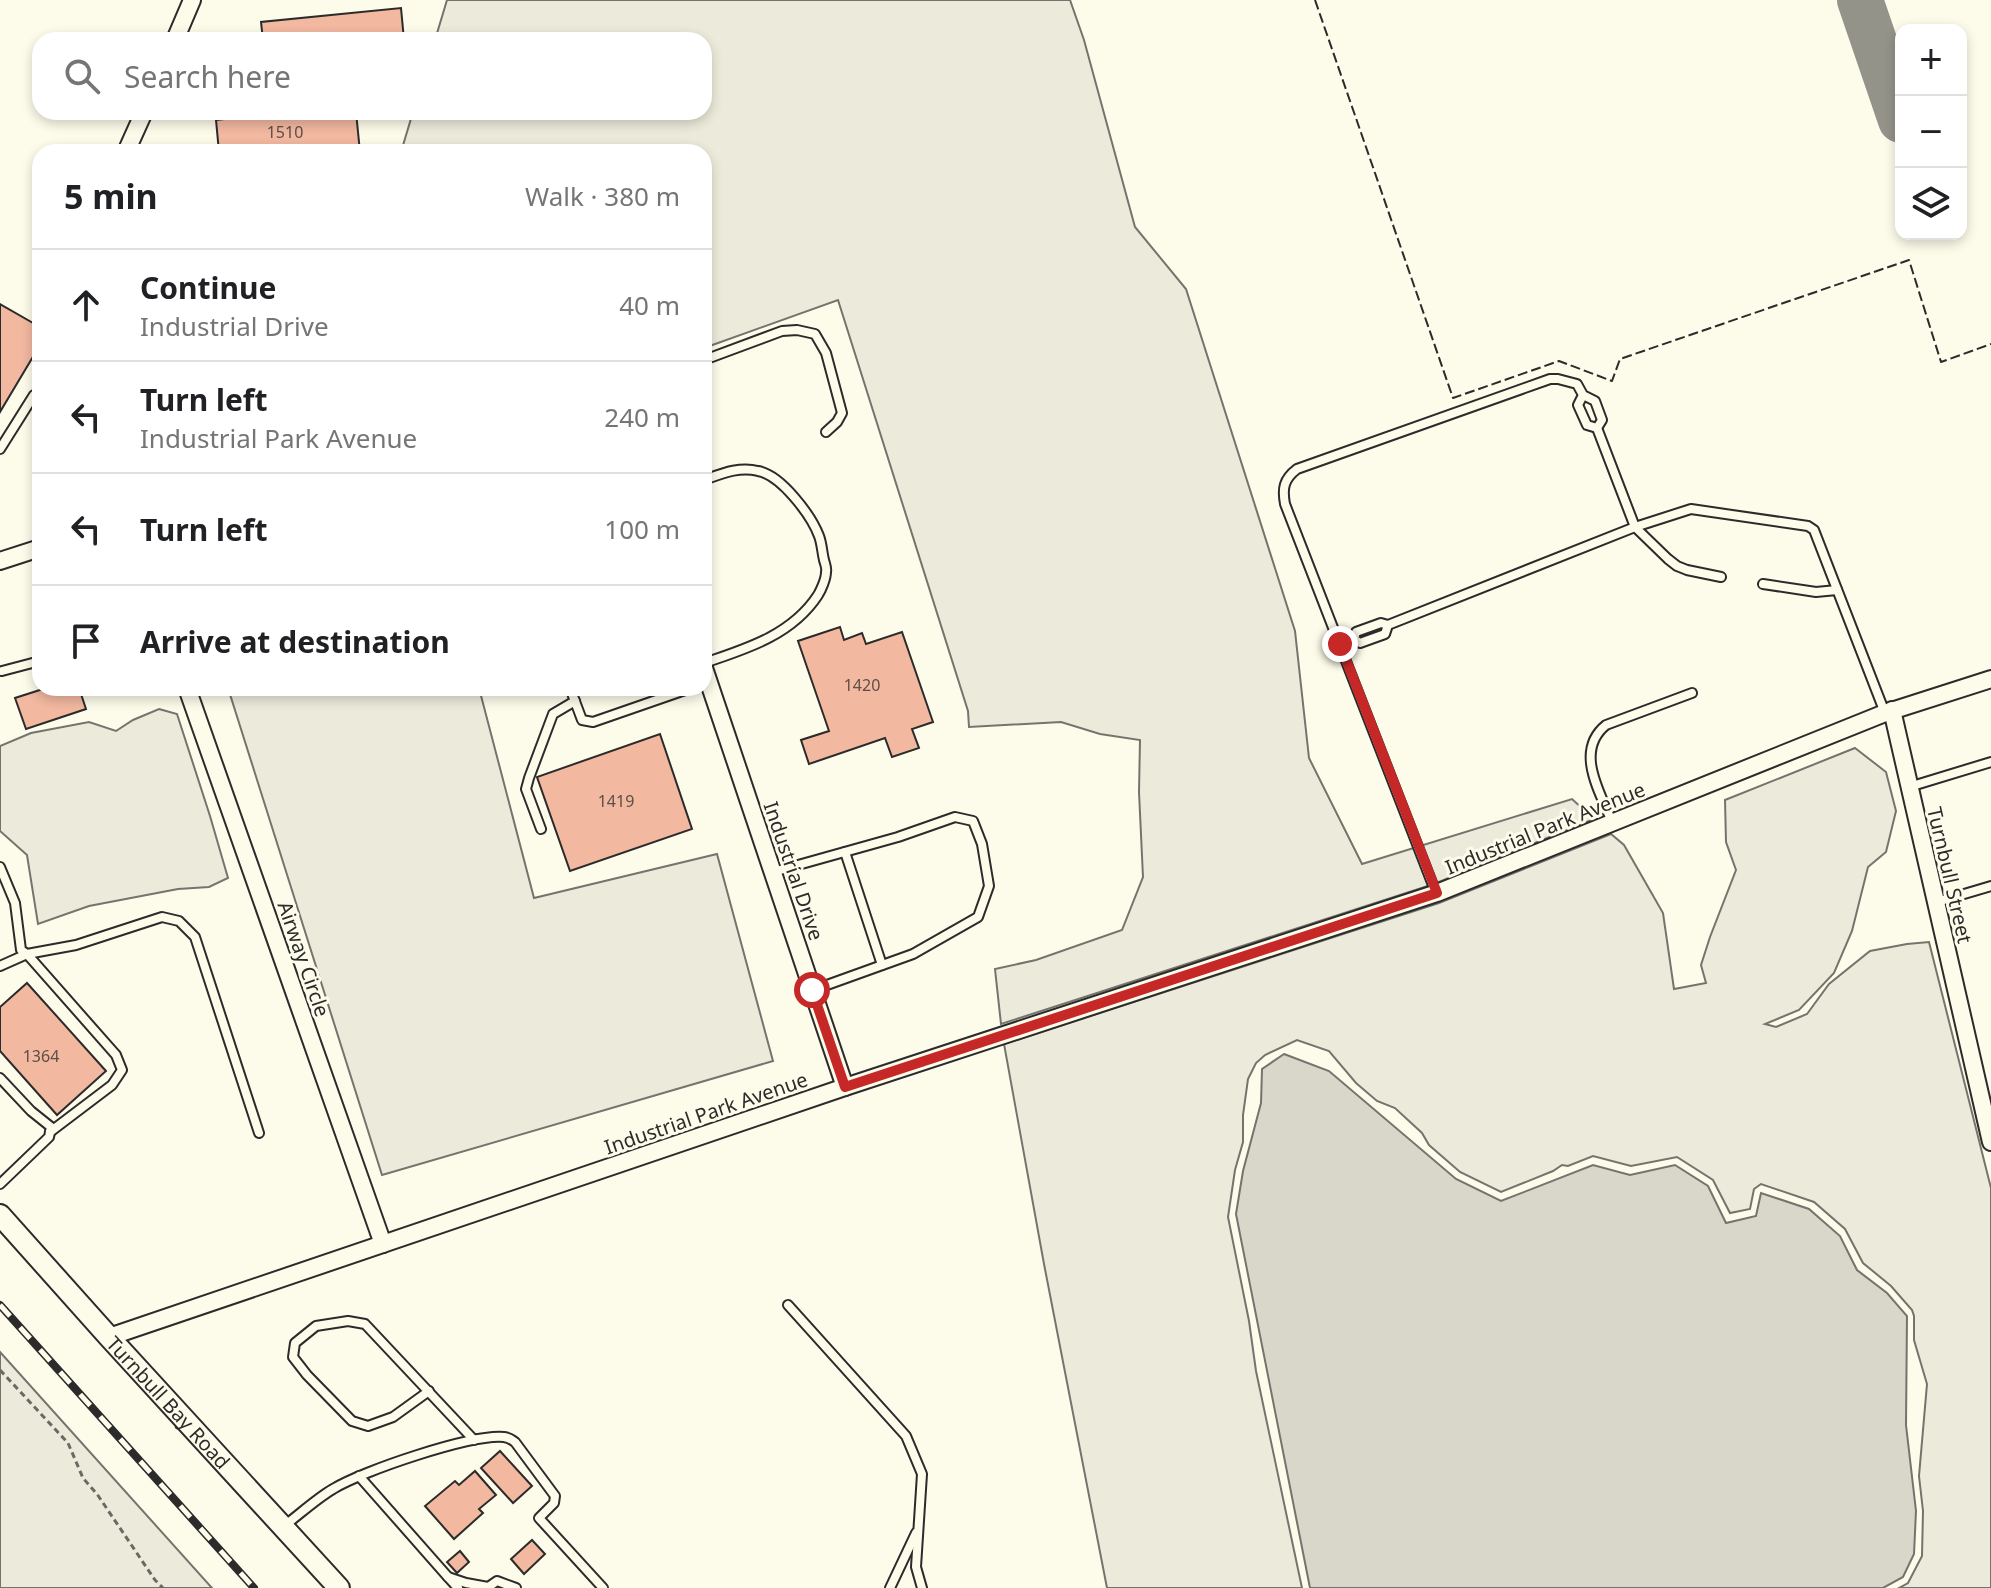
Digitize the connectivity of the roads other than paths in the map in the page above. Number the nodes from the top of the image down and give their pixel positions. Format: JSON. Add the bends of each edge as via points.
{"nodes":[{"id":1,"x":192,"y":0,"type":"edge"},
{"id":2,"x":178,"y":32,"type":"edge"},
{"id":3,"x":140,"y":120,"type":"edge"},
{"id":4,"x":130,"y":144,"type":"edge"},
{"id":5,"x":712,"y":357,"type":"edge"},
{"id":6,"x":1583,"y":395,"type":"junction"},
{"id":7,"x":32,"y":398,"type":"edge"},
{"id":8,"x":1597,"y":428,"type":"junction"},
{"id":9,"x":826,"y":432,"type":"dead end"},
{"id":10,"x":0,"y":449,"type":"edge"},
{"id":11,"x":712,"y":477,"type":"edge"},
{"id":12,"x":1635,"y":527,"type":"junction"},
{"id":13,"x":32,"y":551,"type":"edge"},
{"id":14,"x":0,"y":561,"type":"edge"},
{"id":15,"x":1721,"y":577,"type":"dead end"},
{"id":16,"x":1763,"y":584,"type":"dead end"},
{"id":17,"x":1837,"y":590,"type":"junction"},
{"id":18,"x":1340,"y":644,"type":"junction"},
{"id":19,"x":32,"y":663,"type":"edge"},
{"id":20,"x":712,"y":670,"type":"edge"},
{"id":21,"x":2,"y":671,"type":"edge"},
{"id":22,"x":1991,"y":679,"type":"edge"},
{"id":23,"x":1692,"y":693,"type":"dead end"},
{"id":24,"x":712,"y":694,"type":"edge"},
{"id":25,"x":190,"y":696,"type":"edge"},
{"id":26,"x":573,"y":696,"type":"edge"},
{"id":27,"x":668,"y":696,"type":"edge"},
{"id":28,"x":575,"y":701,"type":"junction"},
{"id":29,"x":1888,"y":712,"type":"junction"},
{"id":30,"x":1991,"y":762,"type":"edge"},
{"id":31,"x":1909,"y":787,"type":"junction"},
{"id":32,"x":1612,"y":823,"type":"junction"},
{"id":33,"x":541,"y":829,"type":"dead end"},
{"id":34,"x":845,"y":852,"type":"junction"},
{"id":35,"x":0,"y":867,"type":"edge"},
{"id":36,"x":773,"y":872,"type":"junction"},
{"id":37,"x":1991,"y":886,"type":"edge"},
{"id":38,"x":1437,"y":893,"type":"junction"},
{"id":39,"x":1936,"y":902,"type":"junction"},
{"id":40,"x":27,"y":954,"type":"junction"},
{"id":41,"x":882,"y":965,"type":"junction"},
{"id":42,"x":0,"y":966,"type":"edge"},
{"id":43,"x":812,"y":990,"type":"junction"},
{"id":44,"x":0,"y":1078,"type":"edge"},
{"id":45,"x":845,"y":1087,"type":"junction"},
{"id":46,"x":50,"y":1132,"type":"junction"},
{"id":47,"x":259,"y":1133,"type":"dead end"},
{"id":48,"x":1991,"y":1142,"type":"edge"},
{"id":49,"x":0,"y":1184,"type":"edge"},
{"id":50,"x":0,"y":1215,"type":"edge"},
{"id":51,"x":383,"y":1244,"type":"junction"},
{"id":52,"x":788,"y":1305,"type":"dead end"},
{"id":53,"x":109,"y":1337,"type":"junction"},
{"id":54,"x":429,"y":1391,"type":"junction"},
{"id":55,"x":474,"y":1440,"type":"junction"},
{"id":56,"x":359,"y":1476,"type":"junction"},
{"id":57,"x":283,"y":1527,"type":"junction"},
{"id":58,"x":918,"y":1529,"type":"junction"},
{"id":59,"x":448,"y":1577,"type":"junction"},
{"id":60,"x":488,"y":1587,"type":"edge"},
{"id":61,"x":339,"y":1588,"type":"edge"},
{"id":62,"x":458,"y":1588,"type":"edge"},
{"id":63,"x":516,"y":1588,"type":"edge"},
{"id":64,"x":603,"y":1588,"type":"edge"},
{"id":65,"x":890,"y":1588,"type":"edge"},
{"id":66,"x":922,"y":1588,"type":"edge"}],
"edges":[{"from":1,"to":2,"type":"street"},
{"from":3,"to":4,"type":"street"},
{"from":5,"to":9,"type":"lane","via":[[782,331],[815,334],[826,353],[842,413]]},
{"from":6,"to":8,"type":"lane","via":[[1595,401],[1602,420]]},
{"from":6,"to":8,"type":"lane","via":[[1578,405],[1587,425]]},
{"from":6,"to":18,"type":"lane","via":[[1577,384],[1550,379],[1288,476],[1283,485],[1285,504]]},
{"from":7,"to":10,"type":"lane"},
{"from":8,"to":12,"type":"lane"},
{"from":11,"to":20,"type":"lane","via":[[747,469],[781,484],[810,518],[827,573],[819,594],[780,633]]},
{"from":12,"to":15,"type":"lane","via":[[1677,566]]},
{"from":12,"to":17,"type":"lane","via":[[1691,509],[1808,526]]},
{"from":12,"to":18,"type":"lane","via":[[1388,625],[1356,632],[1354,639]]},
{"from":13,"to":14,"type":"street"},
{"from":16,"to":17,"type":"lane"},
{"from":17,"to":29,"type":"lane"},
{"from":18,"to":38,"type":"lane"},
{"from":19,"to":21,"type":"lane"},
{"from":22,"to":29,"type":"street","name":"Industrial Park Avenue"},
{"from":23,"to":32,"type":"lane","via":[[1598,731],[1591,769]]},
{"from":24,"to":36,"type":"street","name":"Industrial Drive"},
{"from":25,"to":51,"type":"street","name":"Airway Circle"},
{"from":26,"to":28,"type":"lane"},
{"from":27,"to":28,"type":"lane","via":[[593,722],[582,720]]},
{"from":28,"to":33,"type":"lane","via":[[553,714],[526,789]]},
{"from":29,"to":31,"type":"street","name":"Turnbull Street"},
{"from":29,"to":32,"type":"street","name":"Industrial Park Avenue"},
{"from":30,"to":31,"type":"lane"},
{"from":31,"to":39,"type":"street","name":"Turnbull Street"},
{"from":32,"to":38,"type":"street","name":"Industrial Park Avenue"},
{"from":34,"to":36,"type":"lane"},
{"from":34,"to":41,"type":"lane"},
{"from":34,"to":41,"type":"lane","via":[[955,817],[973,821],[982,844],[989,886],[978,917],[913,954]]},
{"from":35,"to":40,"type":"lane","via":[[15,903],[21,950]]},
{"from":36,"to":43,"type":"street","name":"Industrial Drive"},
{"from":37,"to":39,"type":"lane"},
{"from":38,"to":45,"type":"street","name":"Industrial Park Avenue"},
{"from":39,"to":48,"type":"street","name":"Turnbull Street"},
{"from":40,"to":42,"type":"lane"},
{"from":40,"to":46,"type":"lane","via":[[116,1055],[122,1070],[112,1085]]},
{"from":40,"to":47,"type":"lane","via":[[76,945],[162,917],[179,921],[195,937]]},
{"from":41,"to":43,"type":"lane"},
{"from":43,"to":45,"type":"street","name":"Industrial Drive"},
{"from":44,"to":46,"type":"lane","via":[[51,1127]]},
{"from":45,"to":51,"type":"street","name":"Industrial Park Avenue"},
{"from":46,"to":49,"type":"lane"},
{"from":50,"to":53,"type":"street","name":"Turnbull Bay Road"},
{"from":51,"to":53,"type":"street","name":"Industrial Park Avenue"},
{"from":52,"to":58,"type":"lane","via":[[906,1436],[922,1474]]},
{"from":53,"to":57,"type":"street","name":"Turnbull Bay Road"},
{"from":54,"to":54,"type":"lane","via":[[365,1324],[316,1326],[295,1343],[293,1357],[352,1421],[368,1426],[393,1417]]},
{"from":54,"to":55,"type":"lane"},
{"from":55,"to":56,"type":"lane"},
{"from":55,"to":64,"type":"lane","via":[[508,1437],[515,1442],[555,1496],[539,1518]]},
{"from":56,"to":57,"type":"lane"},
{"from":56,"to":59,"type":"lane"},
{"from":57,"to":61,"type":"street","name":"Turnbull Bay Road"},
{"from":58,"to":65,"type":"lane"},
{"from":58,"to":66,"type":"lane","via":[[916,1567]]},
{"from":59,"to":60,"type":"lane"},
{"from":59,"to":62,"type":"lane"},
{"from":60,"to":63,"type":"lane","via":[[497,1581]]}]}
